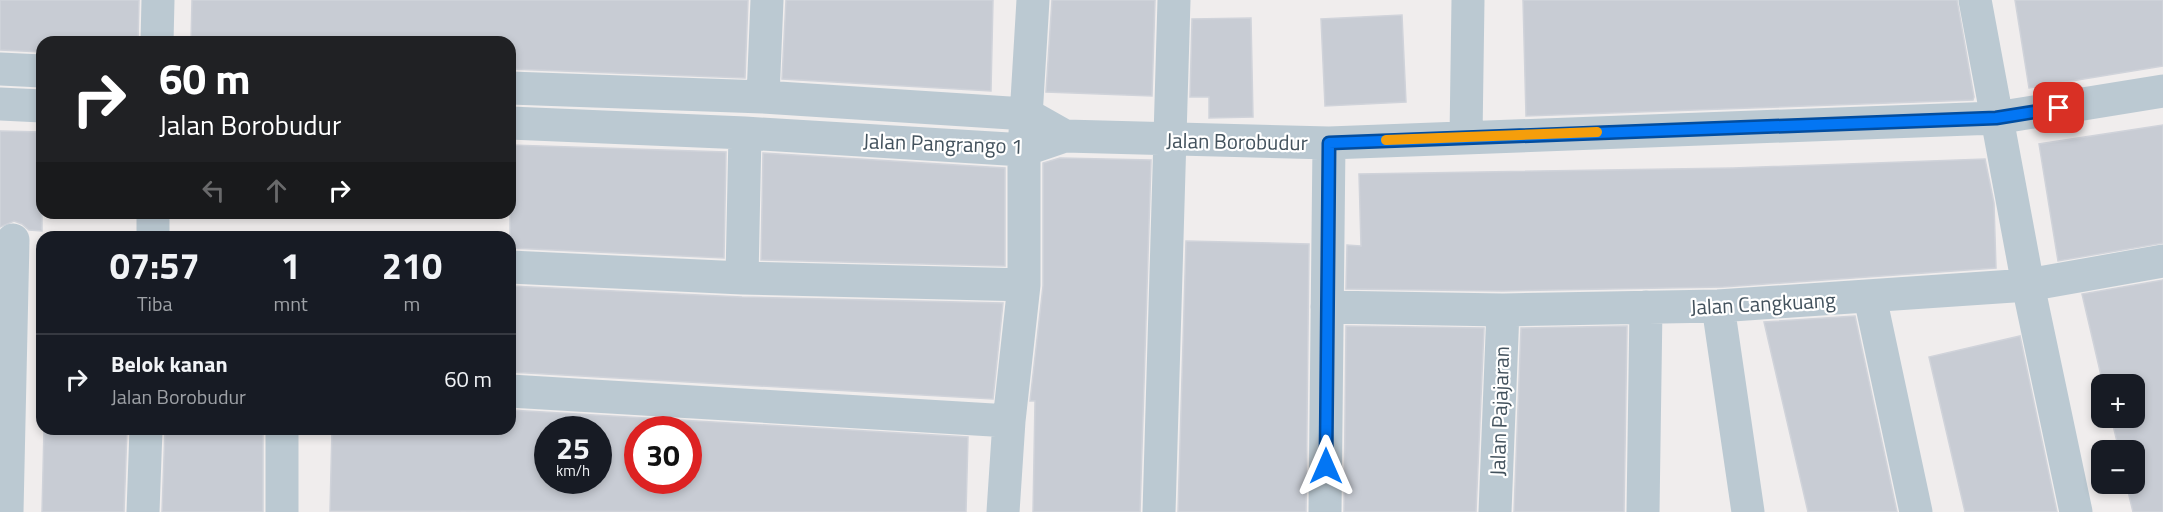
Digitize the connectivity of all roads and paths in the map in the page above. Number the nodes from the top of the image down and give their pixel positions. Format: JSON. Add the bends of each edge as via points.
{"nodes":[{"id":1,"x":158,"y":0,"type":"edge"},
{"id":2,"x":767,"y":0,"type":"edge"},
{"id":3,"x":1033,"y":0,"type":"edge"},
{"id":4,"x":1174,"y":0,"type":"edge"},
{"id":5,"x":1468,"y":0,"type":"edge"},
{"id":6,"x":1975,"y":0,"type":"edge"},
{"id":7,"x":157,"y":36,"type":"edge"},
{"id":8,"x":0,"y":69,"type":"edge"},
{"id":9,"x":36,"y":71,"type":"edge"},
{"id":10,"x":516,"y":88,"type":"edge"},
{"id":11,"x":2163,"y":92,"type":"edge"},
{"id":12,"x":763,"y":97,"type":"junction"},
{"id":13,"x":0,"y":104,"type":"edge"},
{"id":14,"x":36,"y":106,"type":"edge"},
{"id":15,"x":1026,"y":114,"type":"junction"},
{"id":16,"x":1996,"y":118,"type":"junction"},
{"id":17,"x":516,"y":123,"type":"edge"},
{"id":18,"x":745,"y":133,"type":"junction"},
{"id":19,"x":1065,"y":136,"type":"junction"},
{"id":20,"x":1466,"y":136,"type":"junction"},
{"id":21,"x":1170,"y":140,"type":"junction"},
{"id":22,"x":1329,"y":143,"type":"junction"},
{"id":23,"x":1024,"y":150,"type":"junction"},
{"id":24,"x":18,"y":240,"type":"edge"},
{"id":25,"x":2163,"y":261,"type":"edge"},
{"id":26,"x":516,"y":267,"type":"edge"},
{"id":27,"x":742,"y":278,"type":"junction"},
{"id":28,"x":1024,"y":285,"type":"junction"},
{"id":29,"x":2028,"y":285,"type":"junction"},
{"id":30,"x":1870,"y":297,"type":"junction"},
{"id":31,"x":1718,"y":306,"type":"junction"},
{"id":32,"x":1646,"y":307,"type":"junction"},
{"id":33,"x":1327,"y":308,"type":"junction"},
{"id":34,"x":1503,"y":310,"type":"junction"},
{"id":35,"x":516,"y":391,"type":"edge"},
{"id":36,"x":1009,"y":421,"type":"junction"},
{"id":37,"x":146,"y":435,"type":"edge"},
{"id":38,"x":283,"y":435,"type":"edge"},
{"id":39,"x":290,"y":511,"type":"edge"},
{"id":40,"x":6,"y":512,"type":"edge"},
{"id":41,"x":143,"y":512,"type":"edge"},
{"id":42,"x":1003,"y":512,"type":"edge"},
{"id":43,"x":1159,"y":512,"type":"edge"},
{"id":44,"x":1325,"y":512,"type":"edge"},
{"id":45,"x":1495,"y":512,"type":"edge"},
{"id":46,"x":1643,"y":512,"type":"edge"},
{"id":47,"x":1748,"y":512,"type":"edge"},
{"id":48,"x":1916,"y":512,"type":"edge"},
{"id":49,"x":2076,"y":512,"type":"edge"}],
"edges":[{"from":1,"to":7,"type":"street"},
{"from":2,"to":12,"type":"street"},
{"from":3,"to":15,"type":"street"},
{"from":4,"to":21,"type":"street"},
{"from":5,"to":20,"type":"street"},
{"from":6,"to":16,"type":"street"},
{"from":8,"to":9,"type":"street"},
{"from":10,"to":12,"type":"street","name":"Jalan Pangrango 1"},
{"from":11,"to":16,"type":"street","name":"Jalan Borobudur"},
{"from":12,"to":15,"type":"street","name":"Jalan Pangrango 1"},
{"from":13,"to":14,"type":"street"},
{"from":15,"to":19,"type":"street","name":"Jalan Pangrango 1"},
{"from":15,"to":23,"type":"street"},
{"from":16,"to":20,"type":"street","name":"Jalan Borobudur"},
{"from":16,"to":29,"type":"street"},
{"from":17,"to":18,"type":"street","name":"Jalan Pangrango 1"},
{"from":18,"to":23,"type":"street","name":"Jalan Pangrango 1"},
{"from":18,"to":27,"type":"street"},
{"from":19,"to":21,"type":"street","name":"Jalan Borobudur"},
{"from":19,"to":23,"type":"street","name":"Jalan Pangrango 1"},
{"from":20,"to":22,"type":"street","name":"Jalan Borobudur"},
{"from":21,"to":22,"type":"street","name":"Jalan Borobudur"},
{"from":21,"to":43,"type":"street"},
{"from":22,"to":33,"type":"street"},
{"from":23,"to":28,"type":"street"},
{"from":24,"to":40,"type":"street"},
{"from":25,"to":29,"type":"street","name":"Jalan Cangkuang"},
{"from":26,"to":27,"type":"street"},
{"from":27,"to":28,"type":"street"},
{"from":28,"to":36,"type":"street"},
{"from":29,"to":30,"type":"street","name":"Jalan Cangkuang"},
{"from":29,"to":49,"type":"street"},
{"from":30,"to":31,"type":"street","name":"Jalan Cangkuang"},
{"from":30,"to":48,"type":"street"},
{"from":31,"to":32,"type":"street","name":"Jalan Cangkuang"},
{"from":31,"to":47,"type":"street"},
{"from":32,"to":34,"type":"street","name":"Jalan Cangkuang"},
{"from":32,"to":46,"type":"street"},
{"from":33,"to":34,"type":"street","name":"Jalan Cangkuang"},
{"from":33,"to":44,"type":"street"},
{"from":34,"to":45,"type":"street","name":"Jalan Pajajaran"},
{"from":35,"to":36,"type":"street"},
{"from":36,"to":42,"type":"street"},
{"from":37,"to":41,"type":"street"},
{"from":38,"to":39,"type":"street"}]}
